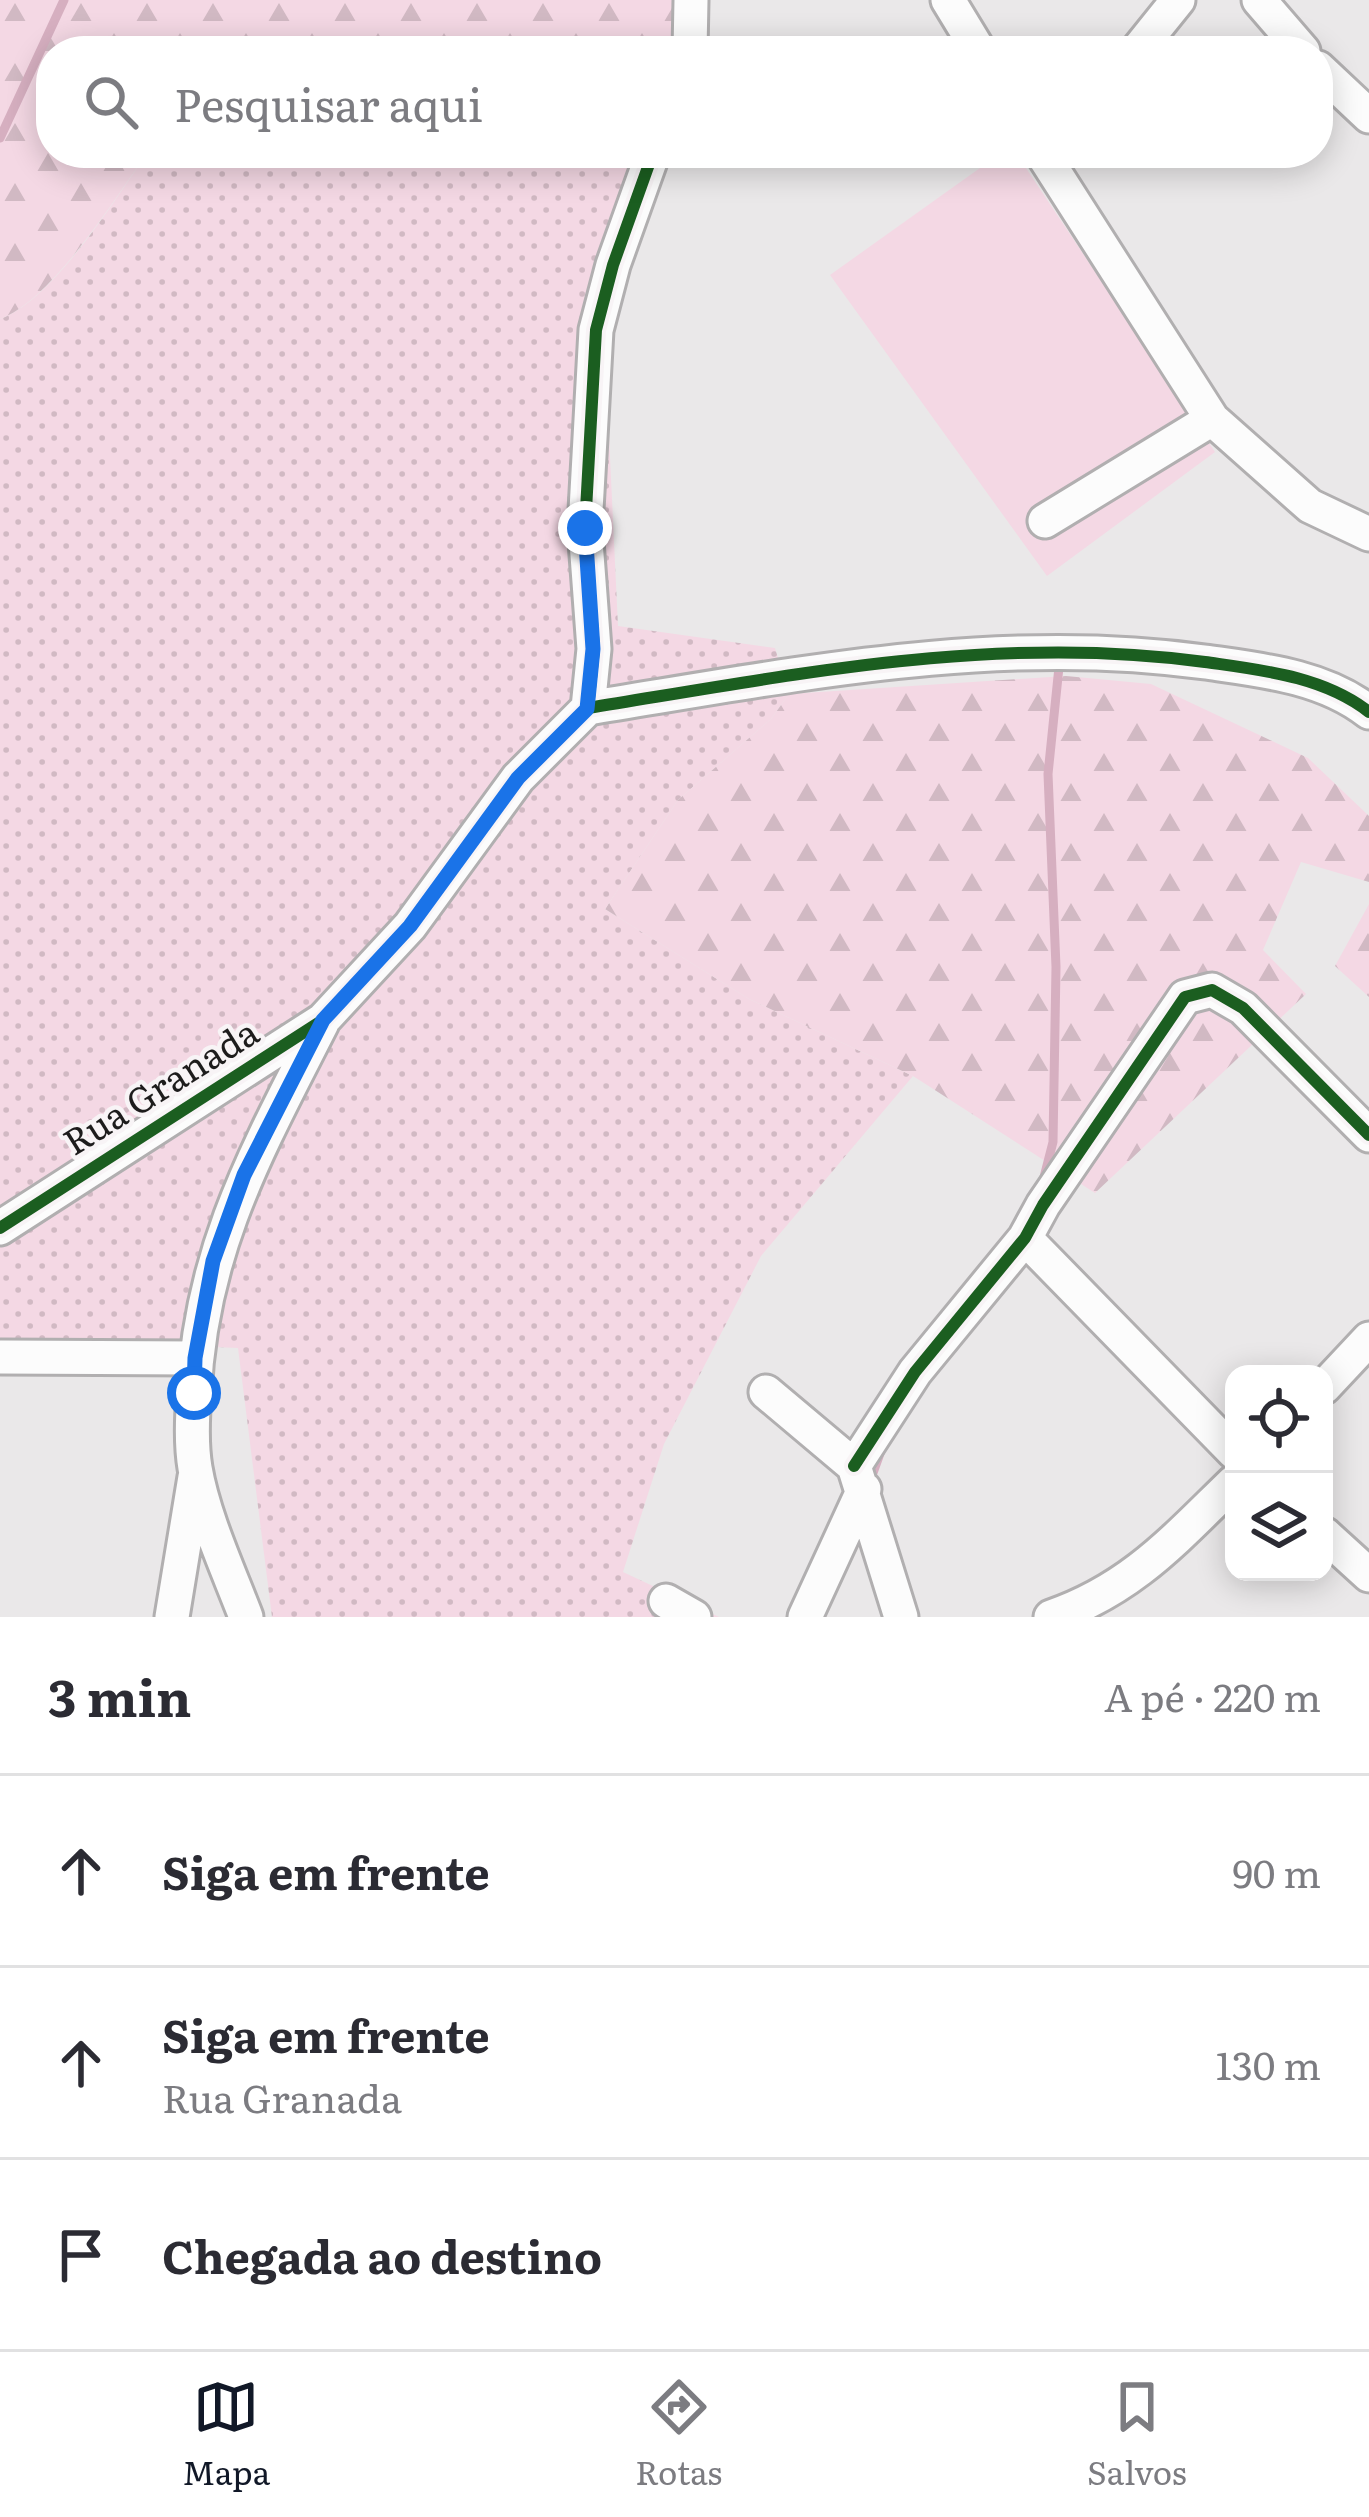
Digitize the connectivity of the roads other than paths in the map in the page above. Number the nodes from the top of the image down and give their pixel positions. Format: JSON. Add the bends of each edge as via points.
{"nodes":[{"id":1,"x":692,"y":0,"type":"edge"},
{"id":2,"x":948,"y":0,"type":"edge"},
{"id":3,"x":1178,"y":0,"type":"edge"},
{"id":4,"x":1258,"y":0,"type":"edge"},
{"id":5,"x":691,"y":36,"type":"edge"},
{"id":6,"x":970,"y":36,"type":"edge"},
{"id":7,"x":1149,"y":36,"type":"edge"},
{"id":8,"x":1290,"y":36,"type":"edge"},
{"id":9,"x":1333,"y":82,"type":"edge"},
{"id":10,"x":1369,"y":116,"type":"edge"},
{"id":11,"x":648,"y":168,"type":"edge"},
{"id":12,"x":1056,"y":168,"type":"edge"},
{"id":13,"x":1213,"y":418,"type":"junction"},
{"id":14,"x":1045,"y":521,"type":"dead end"},
{"id":15,"x":1369,"y":534,"type":"edge"},
{"id":16,"x":587,"y":709,"type":"junction"},
{"id":17,"x":1369,"y":712,"type":"edge"},
{"id":18,"x":323,"y":1020,"type":"junction"},
{"id":19,"x":1369,"y":1135,"type":"edge"},
{"id":20,"x":0,"y":1228,"type":"edge"},
{"id":21,"x":1024,"y":1238,"type":"junction"},
{"id":22,"x":1369,"y":1340,"type":"edge"},
{"id":23,"x":0,"y":1357,"type":"edge"},
{"id":24,"x":195,"y":1358,"type":"junction"},
{"id":25,"x":1333,"y":1378,"type":"edge"},
{"id":26,"x":766,"y":1392,"type":"dead end"},
{"id":27,"x":1225,"y":1443,"type":"edge"},
{"id":28,"x":196,"y":1472,"type":"junction"},
{"id":29,"x":859,"y":1478,"type":"junction"},
{"id":30,"x":1225,"y":1491,"type":"edge"},
{"id":31,"x":1333,"y":1542,"type":"edge"},
{"id":32,"x":1369,"y":1574,"type":"edge"},
{"id":33,"x":172,"y":1617,"type":"edge"},
{"id":34,"x":246,"y":1617,"type":"edge"},
{"id":35,"x":805,"y":1617,"type":"edge"},
{"id":36,"x":901,"y":1617,"type":"edge"},
{"id":37,"x":1052,"y":1617,"type":"edge"}],
"edges":[{"from":1,"to":5,"type":"street"},
{"from":2,"to":6,"type":"street"},
{"from":3,"to":7,"type":"street"},
{"from":4,"to":8,"type":"street"},
{"from":9,"to":10,"type":"street"},
{"from":11,"to":16,"type":"street","via":[[596,330],[585,528],[593,649]]},
{"from":12,"to":13,"type":"street"},
{"from":13,"to":14,"type":"street"},
{"from":13,"to":15,"type":"street","via":[[1310,506]]},
{"from":16,"to":17,"type":"street","via":[[880,662],[1051,650],[1239,665],[1330,688]]},
{"from":16,"to":18,"type":"street","name":"Rua Granada","via":[[518,778],[410,926]]},
{"from":18,"to":20,"type":"street","name":"Rua Granada"},
{"from":18,"to":24,"type":"street","via":[[244,1175],[213,1261]]},
{"from":19,"to":21,"type":"street","via":[[1243,1008],[1213,990],[1185,997]]},
{"from":21,"to":27,"type":"street"},
{"from":21,"to":29,"type":"street","via":[[915,1372]]},
{"from":22,"to":25,"type":"street"},
{"from":23,"to":24,"type":"street"},
{"from":24,"to":28,"type":"street"},
{"from":26,"to":29,"type":"street"},
{"from":28,"to":33,"type":"street"},
{"from":28,"to":34,"type":"street"},
{"from":29,"to":35,"type":"street"},
{"from":29,"to":36,"type":"street"},
{"from":30,"to":37,"type":"street","via":[[1142,1571]]},
{"from":31,"to":32,"type":"street"}]}
